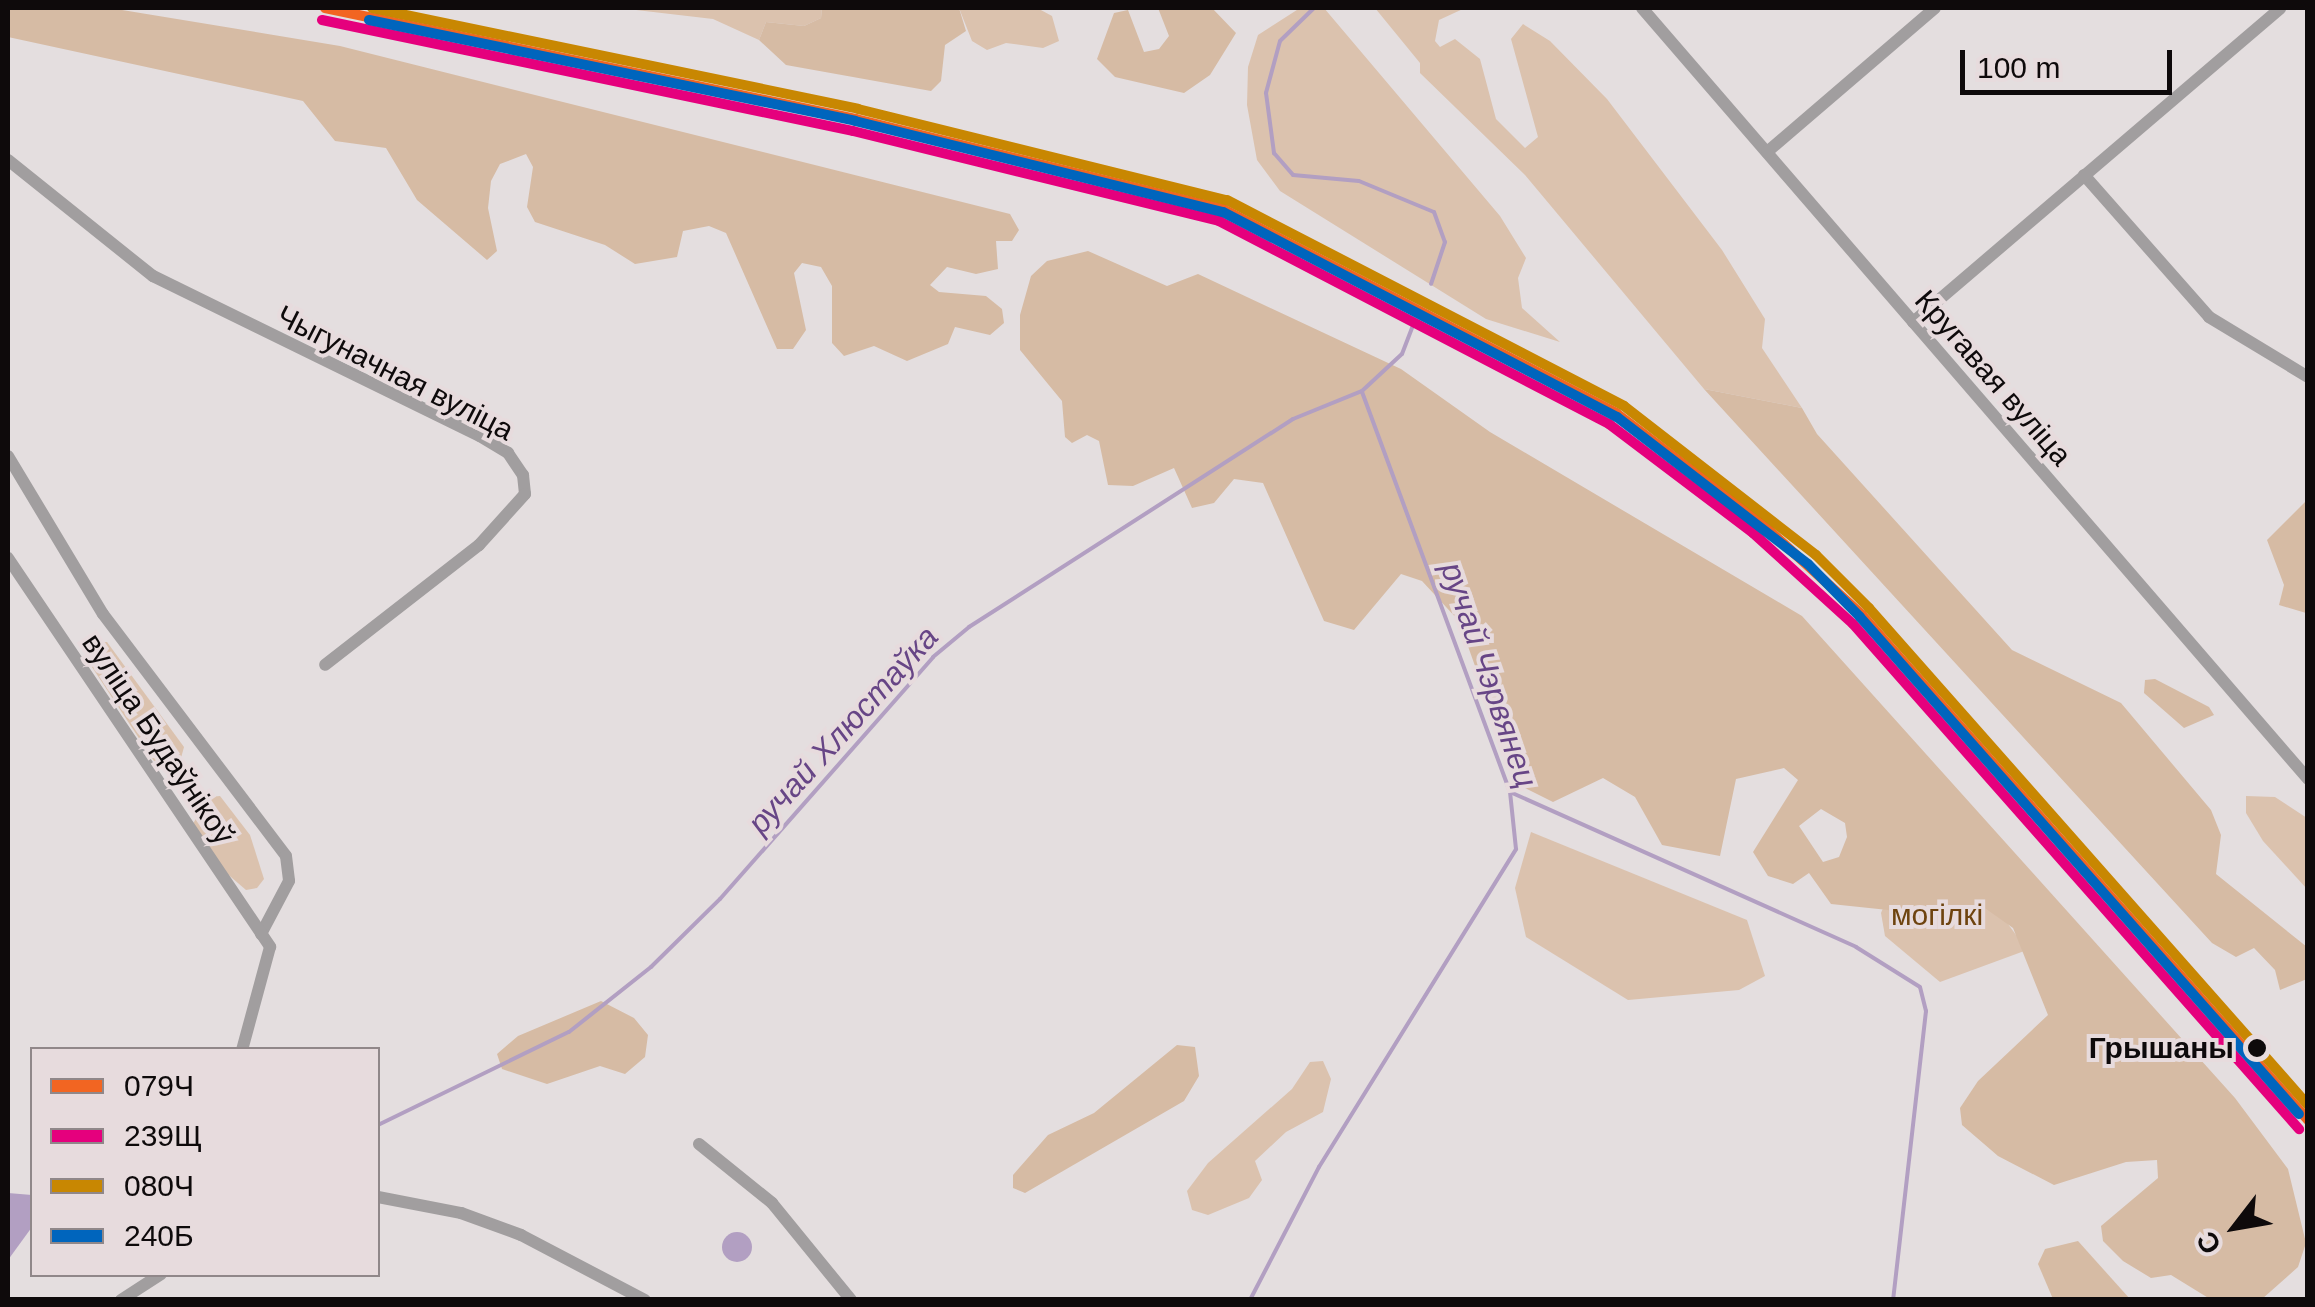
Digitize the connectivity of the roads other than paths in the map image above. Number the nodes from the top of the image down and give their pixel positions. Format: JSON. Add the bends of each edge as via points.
{"nodes":[{"id":1,"x":1642,"y":8,"type":"edge"},
{"id":2,"x":1935,"y":8,"type":"edge"},
{"id":3,"x":2280,"y":8,"type":"edge"},
{"id":4,"x":1767,"y":152,"type":"junction"},
{"id":5,"x":8,"y":160,"type":"edge"},
{"id":6,"x":2084,"y":174,"type":"junction"},
{"id":7,"x":1913,"y":322,"type":"junction"},
{"id":8,"x":2308,"y":378,"type":"edge"},
{"id":9,"x":8,"y":456,"type":"edge"},
{"id":10,"x":8,"y":558,"type":"edge"},
{"id":11,"x":325,"y":664,"type":"dead end"},
{"id":12,"x":2308,"y":779,"type":"edge"},
{"id":13,"x":262,"y":934,"type":"junction"},
{"id":14,"x":243,"y":1047,"type":"edge"},
{"id":15,"x":699,"y":1144,"type":"dead end"},
{"id":16,"x":380,"y":1197,"type":"edge"},
{"id":17,"x":156,"y":1277,"type":"edge"},
{"id":18,"x":121,"y":1300,"type":"edge"},
{"id":19,"x":645,"y":1300,"type":"edge"},
{"id":20,"x":851,"y":1300,"type":"edge"}],
"edges":[{"from":1,"to":4,"type":"street","name":"Кругавая вуліца"},
{"from":2,"to":4,"type":"street"},
{"from":3,"to":6,"type":"street"},
{"from":4,"to":7,"type":"street","name":"Кругавая вуліца"},
{"from":5,"to":11,"type":"street","name":"Чыгуначная вуліца","via":[[154,276],[480,436],[508,453],[523,475],[525,494],[478,545]]},
{"from":6,"to":7,"type":"street"},
{"from":6,"to":8,"type":"street","via":[[2190,300]]},
{"from":7,"to":12,"type":"street","name":"Кругавая вуліца"},
{"from":9,"to":13,"type":"street","via":[[104,614],[286,856],[289,880]]},
{"from":10,"to":13,"type":"street","name":"вуліца Будаўнікоў"},
{"from":13,"to":14,"type":"street","name":"вуліца Будаўнікоў","via":[[270,947]]},
{"from":15,"to":20,"type":"street","via":[[772,1202]]},
{"from":16,"to":19,"type":"street","via":[[461,1213],[521,1235]]},
{"from":17,"to":18,"type":"street"}]}
